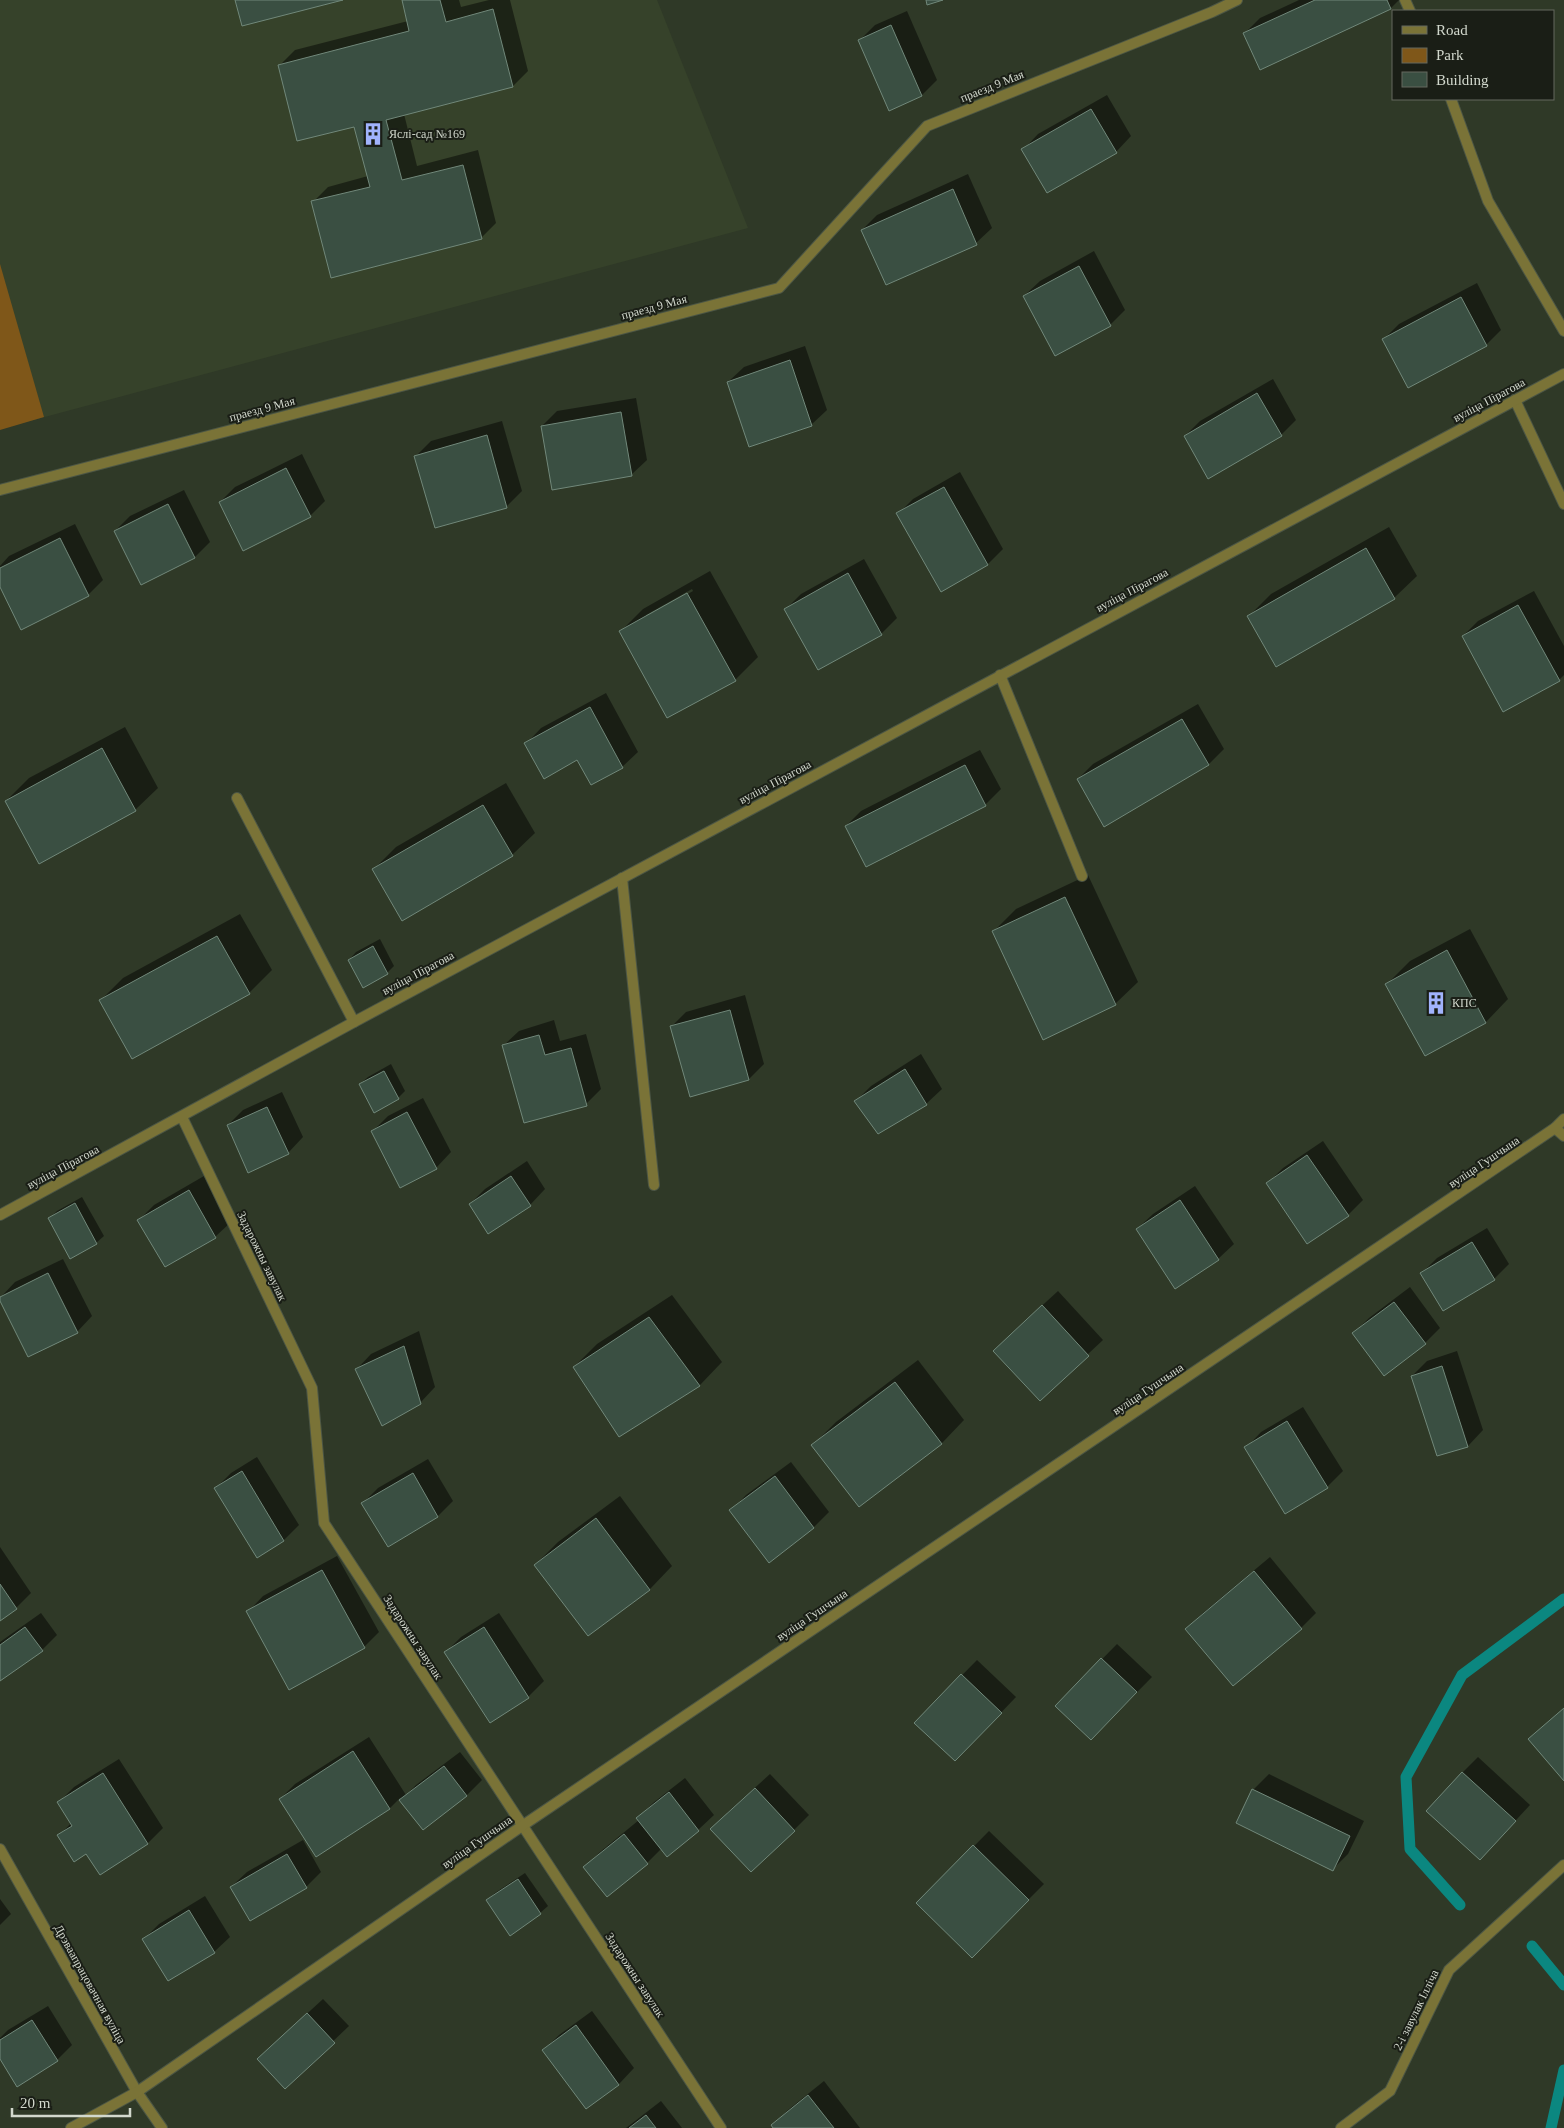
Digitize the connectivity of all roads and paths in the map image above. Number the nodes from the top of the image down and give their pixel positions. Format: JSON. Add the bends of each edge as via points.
{"nodes":[{"id":1,"x":1237,"y":0,"type":"edge"},
{"id":2,"x":1451,"y":100,"type":"edge"},
{"id":3,"x":1564,"y":331,"type":"edge"},
{"id":4,"x":1564,"y":374,"type":"edge"},
{"id":5,"x":1515,"y":400,"type":"junction"},
{"id":6,"x":0,"y":490,"type":"edge"},
{"id":7,"x":1564,"y":504,"type":"edge"},
{"id":8,"x":1000,"y":675,"type":"junction"},
{"id":9,"x":237,"y":798,"type":"dead end"},
{"id":10,"x":1082,"y":876,"type":"dead end"},
{"id":11,"x":622,"y":878,"type":"junction"},
{"id":12,"x":354,"y":1022,"type":"junction"},
{"id":13,"x":182,"y":1117,"type":"junction"},
{"id":14,"x":1564,"y":1119,"type":"edge"},
{"id":15,"x":1556,"y":1128,"type":"junction"},
{"id":16,"x":1564,"y":1136,"type":"edge"},
{"id":17,"x":654,"y":1185,"type":"dead end"},
{"id":18,"x":0,"y":1215,"type":"edge"},
{"id":19,"x":522,"y":1826,"type":"junction"},
{"id":20,"x":0,"y":1849,"type":"edge"},
{"id":21,"x":1564,"y":1865,"type":"edge"},
{"id":22,"x":136,"y":2092,"type":"junction"},
{"id":23,"x":71,"y":2128,"type":"edge"},
{"id":24,"x":162,"y":2128,"type":"edge"},
{"id":25,"x":720,"y":2128,"type":"edge"},
{"id":26,"x":1341,"y":2128,"type":"edge"}],
"edges":[{"from":1,"to":6,"type":"street","name":"праезд 9 Мая","via":[[927,126],[779,288]]},
{"from":2,"to":3,"type":"street","via":[[1488,200]]},
{"from":4,"to":5,"type":"street","name":"вуліца Пірагова"},
{"from":5,"to":7,"type":"street"},
{"from":5,"to":8,"type":"street","name":"вуліца Пірагова"},
{"from":8,"to":10,"type":"street"},
{"from":8,"to":11,"type":"street","name":"вуліца Пірагова"},
{"from":9,"to":12,"type":"street"},
{"from":11,"to":12,"type":"street","name":"вуліца Пірагова"},
{"from":11,"to":17,"type":"street"},
{"from":12,"to":13,"type":"street","name":"вуліца Пірагова"},
{"from":13,"to":18,"type":"street","name":"вуліца Пірагова"},
{"from":13,"to":19,"type":"street","name":"Задарожны завулак","via":[[312,1388],[324,1524]]},
{"from":14,"to":15,"type":"street","name":"вуліца Гушчына"},
{"from":15,"to":16,"type":"street"},
{"from":15,"to":19,"type":"street","name":"вуліца Гушчына"},
{"from":19,"to":22,"type":"street","name":"вуліца Гушчына"},
{"from":19,"to":25,"type":"street","name":"Задарожны завулак"},
{"from":20,"to":22,"type":"street","name":"Дрэваапрацовачная вуліца"},
{"from":21,"to":26,"type":"street","name":"2-і завулак Ілліча","via":[[1449,1970],[1390,2091]]},
{"from":22,"to":23,"type":"street","name":"вуліца Гушчына"},
{"from":22,"to":24,"type":"street","name":"Дрэваапрацовачная вуліца"}]}
